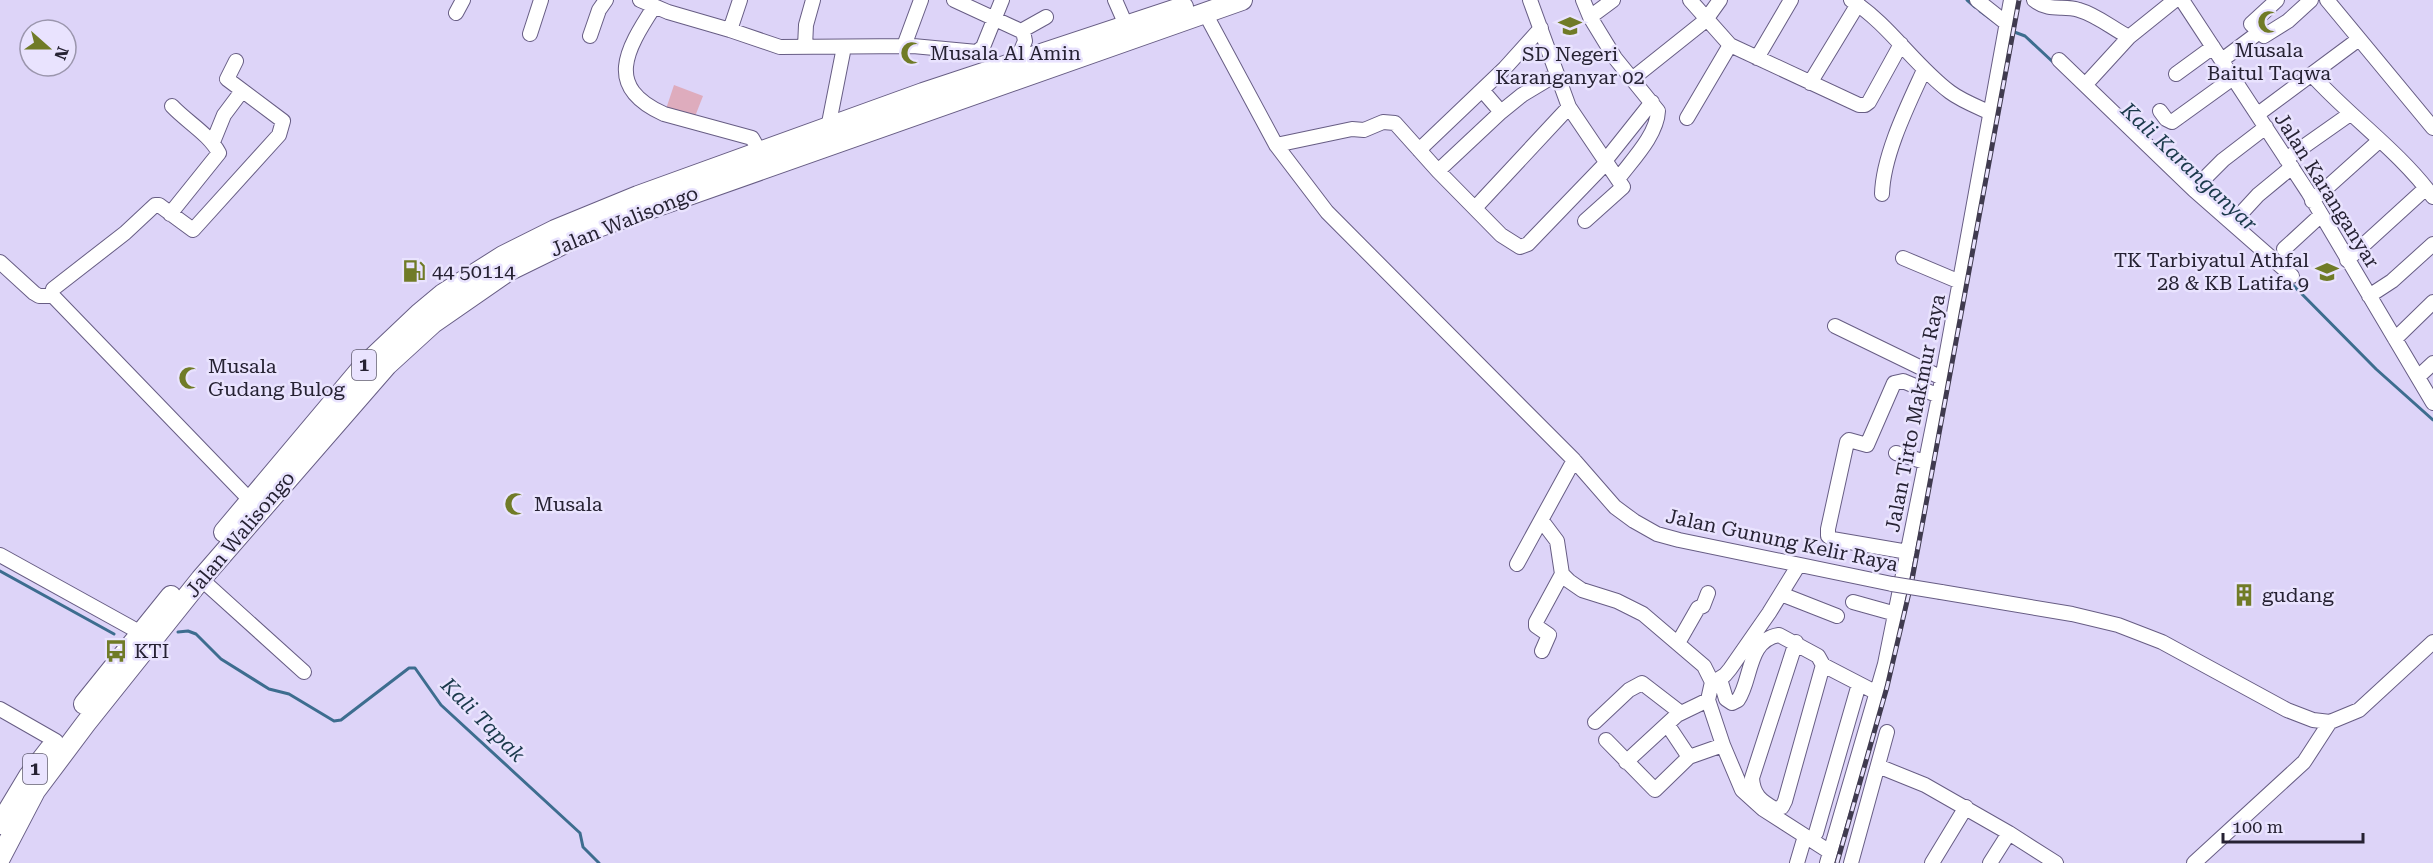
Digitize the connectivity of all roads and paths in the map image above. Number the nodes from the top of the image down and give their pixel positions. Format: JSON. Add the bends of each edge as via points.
{"nodes":[{"id":1,"x":541,"y":0,"type":"edge"},
{"id":2,"x":606,"y":0,"type":"edge"},
{"id":3,"x":640,"y":0,"type":"edge"},
{"id":4,"x":740,"y":0,"type":"edge"},
{"id":5,"x":813,"y":0,"type":"edge"},
{"id":6,"x":921,"y":0,"type":"edge"},
{"id":7,"x":954,"y":0,"type":"edge"},
{"id":8,"x":1002,"y":0,"type":"edge"},
{"id":9,"x":1115,"y":0,"type":"edge"},
{"id":10,"x":1242,"y":0,"type":"edge"},
{"id":11,"x":1530,"y":0,"type":"edge"},
{"id":12,"x":1583,"y":0,"type":"edge"},
{"id":13,"x":1613,"y":0,"type":"edge"},
{"id":14,"x":1690,"y":0,"type":"edge"},
{"id":15,"x":1720,"y":0,"type":"edge"},
{"id":16,"x":1791,"y":0,"type":"edge"},
{"id":17,"x":1977,"y":0,"type":"edge"},
{"id":18,"x":2011,"y":0,"type":"edge"},
{"id":19,"x":2034,"y":0,"type":"edge"},
{"id":20,"x":2175,"y":0,"type":"edge"},
{"id":21,"x":2182,"y":0,"type":"edge"},
{"id":22,"x":2277,"y":0,"type":"edge"},
{"id":23,"x":2311,"y":0,"type":"edge"},
{"id":24,"x":2327,"y":0,"type":"edge"},
{"id":25,"x":1854,"y":2,"type":"edge"},
{"id":26,"x":1205,"y":3,"type":"edge"},
{"id":27,"x":1170,"y":5,"type":"edge"},
{"id":28,"x":671,"y":6,"type":"edge"},
{"id":29,"x":654,"y":7,"type":"junction"},
{"id":30,"x":1046,"y":17,"type":"dead end"},
{"id":31,"x":1590,"y":17,"type":"junction"},
{"id":32,"x":1708,"y":17,"type":"junction"},
{"id":33,"x":995,"y":18,"type":"junction"},
{"id":34,"x":1126,"y":25,"type":"junction"},
{"id":35,"x":1541,"y":28,"type":"junction"},
{"id":36,"x":2005,"y":28,"type":"junction"},
{"id":37,"x":730,"y":30,"type":"junction"},
{"id":38,"x":1023,"y":31,"type":"junction"},
{"id":39,"x":2258,"y":33,"type":"junction"},
{"id":40,"x":530,"y":34,"type":"dead end"},
{"id":41,"x":590,"y":36,"type":"dead end"},
{"id":42,"x":2129,"y":37,"type":"junction"},
{"id":43,"x":2359,"y":39,"type":"junction"},
{"id":44,"x":1901,"y":44,"type":"junction"},
{"id":45,"x":1730,"y":45,"type":"junction"},
{"id":46,"x":904,"y":46,"type":"junction"},
{"id":47,"x":805,"y":47,"type":"junction"},
{"id":48,"x":844,"y":47,"type":"junction"},
{"id":49,"x":2213,"y":47,"type":"junction"},
{"id":50,"x":1757,"y":58,"type":"junction"},
{"id":51,"x":1017,"y":60,"type":"junction"},
{"id":52,"x":2059,"y":60,"type":"dead end"},
{"id":53,"x":2222,"y":60,"type":"junction"},
{"id":54,"x":236,"y":61,"type":"dead end"},
{"id":55,"x":1924,"y":70,"type":"junction"},
{"id":56,"x":1557,"y":74,"type":"junction"},
{"id":57,"x":2176,"y":74,"type":"dead end"},
{"id":58,"x":2312,"y":75,"type":"junction"},
{"id":59,"x":1632,"y":78,"type":"junction"},
{"id":60,"x":2234,"y":78,"type":"junction"},
{"id":61,"x":1810,"y":83,"type":"junction"},
{"id":62,"x":2086,"y":84,"type":"junction"},
{"id":63,"x":1482,"y":90,"type":"junction"},
{"id":64,"x":242,"y":91,"type":"junction"},
{"id":65,"x":1648,"y":98,"type":"junction"},
{"id":66,"x":172,"y":106,"type":"dead end"},
{"id":67,"x":1569,"y":107,"type":"junction"},
{"id":68,"x":2160,"y":111,"type":"dead end"},
{"id":69,"x":1502,"y":112,"type":"junction"},
{"id":70,"x":1991,"y":113,"type":"junction"},
{"id":71,"x":2258,"y":114,"type":"junction"},
{"id":72,"x":2350,"y":114,"type":"junction"},
{"id":73,"x":1687,"y":118,"type":"dead end"},
{"id":74,"x":2266,"y":127,"type":"junction"},
{"id":75,"x":828,"y":128,"type":"junction"},
{"id":76,"x":2433,"y":128,"type":"edge"},
{"id":77,"x":2380,"y":140,"type":"junction"},
{"id":78,"x":213,"y":142,"type":"junction"},
{"id":79,"x":1276,"y":145,"type":"junction"},
{"id":80,"x":1419,"y":150,"type":"junction"},
{"id":81,"x":760,"y":152,"type":"junction"},
{"id":82,"x":1605,"y":162,"type":"junction"},
{"id":83,"x":2289,"y":163,"type":"junction"},
{"id":84,"x":1438,"y":171,"type":"junction"},
{"id":85,"x":1618,"y":179,"type":"junction"},
{"id":86,"x":2198,"y":185,"type":"dead end"},
{"id":87,"x":2430,"y":192,"type":"edge"},
{"id":88,"x":1882,"y":194,"type":"dead end"},
{"id":89,"x":2312,"y":201,"type":"junction"},
{"id":90,"x":1474,"y":208,"type":"junction"},
{"id":91,"x":171,"y":214,"type":"junction"},
{"id":92,"x":2321,"y":215,"type":"junction"},
{"id":93,"x":2235,"y":220,"type":"dead end"},
{"id":94,"x":1585,"y":221,"type":"dead end"},
{"id":95,"x":2433,"y":244,"type":"edge"},
{"id":96,"x":2284,"y":249,"type":"dead end"},
{"id":97,"x":1902,"y":258,"type":"dead end"},
{"id":98,"x":2347,"y":260,"type":"junction"},
{"id":99,"x":0,"y":262,"type":"edge"},
{"id":100,"x":2292,"y":276,"type":"dead end"},
{"id":101,"x":1959,"y":282,"type":"junction"},
{"id":102,"x":52,"y":296,"type":"junction"},
{"id":103,"x":2369,"y":296,"type":"junction"},
{"id":104,"x":2433,"y":302,"type":"edge"},
{"id":105,"x":1834,"y":326,"type":"dead end"},
{"id":106,"x":2395,"y":339,"type":"junction"},
{"id":107,"x":2433,"y":363,"type":"edge"},
{"id":108,"x":2418,"y":377,"type":"junction"},
{"id":109,"x":1942,"y":378,"type":"junction"},
{"id":110,"x":1939,"y":396,"type":"junction"},
{"id":111,"x":2433,"y":403,"type":"edge"},
{"id":112,"x":1896,"y":453,"type":"dead end"},
{"id":113,"x":1574,"y":460,"type":"junction"},
{"id":114,"x":1925,"y":462,"type":"junction"},
{"id":115,"x":250,"y":500,"type":"junction"},
{"id":116,"x":1542,"y":521,"type":"junction"},
{"id":117,"x":1908,"y":552,"type":"junction"},
{"id":118,"x":0,"y":555,"type":"edge"},
{"id":119,"x":1517,"y":564,"type":"dead end"},
{"id":120,"x":1798,"y":566,"type":"junction"},
{"id":121,"x":1562,"y":574,"type":"junction"},
{"id":122,"x":201,"y":579,"type":"junction"},
{"id":123,"x":1708,"y":593,"type":"dead end"},
{"id":124,"x":1781,"y":594,"type":"junction"},
{"id":125,"x":1853,"y":602,"type":"dead end"},
{"id":126,"x":1896,"y":614,"type":"junction"},
{"id":127,"x":1836,"y":616,"type":"dead end"},
{"id":128,"x":141,"y":633,"type":"junction"},
{"id":129,"x":1796,"y":642,"type":"junction"},
{"id":130,"x":2433,"y":642,"type":"edge"},
{"id":131,"x":1678,"y":643,"type":"junction"},
{"id":132,"x":1542,"y":651,"type":"dead end"},
{"id":133,"x":1823,"y":665,"type":"junction"},
{"id":134,"x":304,"y":672,"type":"dead end"},
{"id":135,"x":1716,"y":680,"type":"junction"},
{"id":136,"x":1859,"y":684,"type":"junction"},
{"id":137,"x":1877,"y":693,"type":"junction"},
{"id":138,"x":1708,"y":700,"type":"junction"},
{"id":139,"x":1,"y":711,"type":"edge"},
{"id":140,"x":1681,"y":713,"type":"junction"},
{"id":141,"x":1594,"y":722,"type":"dead end"},
{"id":142,"x":2330,"y":722,"type":"junction"},
{"id":143,"x":1667,"y":724,"type":"junction"},
{"id":144,"x":1887,"y":732,"type":"dead end"},
{"id":145,"x":1606,"y":740,"type":"dead end"},
{"id":146,"x":56,"y":741,"type":"junction"},
{"id":147,"x":1723,"y":745,"type":"junction"},
{"id":148,"x":1689,"y":757,"type":"junction"},
{"id":149,"x":1626,"y":762,"type":"junction"},
{"id":150,"x":1878,"y":766,"type":"junction"},
{"id":151,"x":1966,"y":807,"type":"junction"},
{"id":152,"x":0,"y":824,"type":"edge"},
{"id":153,"x":2009,"y":833,"type":"junction"},
{"id":154,"x":1811,"y":835,"type":"junction"},
{"id":155,"x":1829,"y":857,"type":"edge"},
{"id":156,"x":0,"y":858,"type":"edge"},
{"id":157,"x":1797,"y":863,"type":"edge"},
{"id":158,"x":1851,"y":863,"type":"edge"},
{"id":159,"x":1932,"y":863,"type":"edge"},
{"id":160,"x":1990,"y":863,"type":"edge"},
{"id":161,"x":2056,"y":863,"type":"edge"},
{"id":162,"x":2194,"y":863,"type":"edge"}],
"edges":[{"from":1,"to":40,"type":"street"},
{"from":2,"to":41,"type":"street"},
{"from":3,"to":29,"type":"street"},
{"from":4,"to":37,"type":"street"},
{"from":5,"to":47,"type":"street"},
{"from":6,"to":46,"type":"street"},
{"from":7,"to":33,"type":"street"},
{"from":8,"to":33,"type":"street"},
{"from":9,"to":34,"type":"street"},
{"from":10,"to":26,"type":"highway","name":"Jalan Walisongo","number":"1"},
{"from":11,"to":35,"type":"street"},
{"from":12,"to":31,"type":"street"},
{"from":13,"to":31,"type":"street"},
{"from":14,"to":32,"type":"street"},
{"from":15,"to":32,"type":"street"},
{"from":16,"to":50,"type":"street"},
{"from":17,"to":36,"type":"street"},
{"from":18,"to":36,"type":"street","name":"Jalan Tirto Makmur Raya"},
{"from":19,"to":42,"type":"street","via":[[2050,9],[2081,10]]},
{"from":20,"to":42,"type":"street"},
{"from":21,"to":49,"type":"street","name":"Jalan Karanganyar"},
{"from":22,"to":39,"type":"street","via":[[2251,24]]},
{"from":23,"to":39,"type":"street","via":[[2267,36]]},
{"from":24,"to":43,"type":"street"},
{"from":25,"to":44,"type":"street"},
{"from":25,"to":61,"type":"street"},
{"from":26,"to":27,"type":"highway","name":"Jalan Walisongo","number":"1"},
{"from":26,"to":79,"type":"street","name":"Jalan Gunung Kelir Raya"},
{"from":26,"to":122,"type":"highway","name":"Jalan Walisongo","number":"1","via":[[598,227],[508,271],[433,323],[387,365]]},
{"from":27,"to":34,"type":"highway","name":"Jalan Walisongo","number":"1"},
{"from":28,"to":29,"type":"street"},
{"from":28,"to":37,"type":"street"},
{"from":29,"to":81,"type":"street","via":[[626,61],[625,76],[634,94],[664,114],[752,138]]},
{"from":30,"to":38,"type":"street"},
{"from":31,"to":59,"type":"street"},
{"from":32,"to":45,"type":"street"},
{"from":32,"to":59,"type":"street"},
{"from":33,"to":38,"type":"street"},
{"from":33,"to":46,"type":"street","via":[[977,52]]},
{"from":34,"to":51,"type":"highway","name":"Jalan Walisongo","number":"1"},
{"from":35,"to":56,"type":"street"},
{"from":35,"to":63,"type":"street"},
{"from":36,"to":70,"type":"street","name":"Jalan Tirto Makmur Raya"},
{"from":37,"to":47,"type":"street","via":[[780,47]]},
{"from":38,"to":51,"type":"street","via":[[1025,41]]},
{"from":39,"to":53,"type":"street"},
{"from":42,"to":62,"type":"street"},
{"from":43,"to":58,"type":"street"},
{"from":43,"to":76,"type":"street"},
{"from":44,"to":55,"type":"street"},
{"from":44,"to":61,"type":"street","via":[[1865,105]]},
{"from":45,"to":50,"type":"street"},
{"from":45,"to":73,"type":"street"},
{"from":46,"to":48,"type":"street"},
{"from":47,"to":48,"type":"street"},
{"from":48,"to":75,"type":"street"},
{"from":49,"to":53,"type":"street","name":"Jalan Karanganyar"},
{"from":49,"to":57,"type":"street"},
{"from":50,"to":61,"type":"street"},
{"from":51,"to":75,"type":"highway","name":"Jalan Walisongo","number":"1"},
{"from":52,"to":62,"type":"street"},
{"from":53,"to":60,"type":"street","name":"Jalan Karanganyar"},
{"from":54,"to":64,"type":"street","via":[[227,79]]},
{"from":55,"to":70,"type":"street","via":[[1952,94]]},
{"from":55,"to":88,"type":"street","via":[[1892,149]]},
{"from":56,"to":67,"type":"street"},
{"from":56,"to":69,"type":"street"},
{"from":58,"to":71,"type":"street"},
{"from":58,"to":72,"type":"street"},
{"from":59,"to":65,"type":"street"},
{"from":60,"to":68,"type":"street","via":[[2172,122]]},
{"from":60,"to":71,"type":"street","name":"Jalan Karanganyar"},
{"from":62,"to":100,"type":"street","via":[[2194,190]]},
{"from":63,"to":69,"type":"street"},
{"from":63,"to":80,"type":"street"},
{"from":64,"to":78,"type":"street","via":[[224,114]]},
{"from":64,"to":91,"type":"street","via":[[283,121],[279,135],[193,230]]},
{"from":65,"to":82,"type":"street"},
{"from":65,"to":85,"type":"street","via":[[1658,111],[1658,118]]},
{"from":66,"to":78,"type":"street"},
{"from":67,"to":82,"type":"street"},
{"from":67,"to":90,"type":"street"},
{"from":69,"to":84,"type":"street"},
{"from":70,"to":101,"type":"street","name":"Jalan Tirto Makmur Raya"},
{"from":71,"to":74,"type":"street","name":"Jalan Karanganyar"},
{"from":72,"to":77,"type":"street"},
{"from":72,"to":83,"type":"street"},
{"from":74,"to":83,"type":"street","name":"Jalan Karanganyar"},
{"from":74,"to":86,"type":"street"},
{"from":75,"to":81,"type":"highway","name":"Jalan Walisongo","number":"1"},
{"from":77,"to":87,"type":"street"},
{"from":77,"to":89,"type":"street"},
{"from":78,"to":91,"type":"street","via":[[218,155]]},
{"from":79,"to":80,"type":"street","via":[[1389,122],[1397,125]]},
{"from":79,"to":113,"type":"street","name":"Jalan Gunung Kelir Raya","via":[[1355,242]]},
{"from":80,"to":84,"type":"street"},
{"from":81,"to":115,"type":"highway","name":"Jalan Walisongo","number":"1","via":[[555,230],[503,256],[443,294],[361,369]]},
{"from":82,"to":85,"type":"street"},
{"from":82,"to":90,"type":"street","via":[[1523,247],[1501,235]]},
{"from":83,"to":89,"type":"street","name":"Jalan Karanganyar"},
{"from":83,"to":93,"type":"street"},
{"from":84,"to":90,"type":"street"},
{"from":85,"to":94,"type":"street","via":[[1622,190]]},
{"from":87,"to":98,"type":"street"},
{"from":89,"to":92,"type":"street","name":"Jalan Karanganyar"},
{"from":91,"to":102,"type":"street","via":[[155,205],[53,289]]},
{"from":92,"to":96,"type":"street"},
{"from":92,"to":98,"type":"street","name":"Jalan Karanganyar"},
{"from":95,"to":103,"type":"street"},
{"from":97,"to":101,"type":"street"},
{"from":98,"to":103,"type":"street","name":"Jalan Karanganyar"},
{"from":99,"to":102,"type":"street","via":[[34,293]]},
{"from":101,"to":109,"type":"street","name":"Jalan Tirto Makmur Raya"},
{"from":102,"to":115,"type":"street"},
{"from":103,"to":106,"type":"street","name":"Jalan Karanganyar"},
{"from":104,"to":106,"type":"street"},
{"from":105,"to":109,"type":"street"},
{"from":106,"to":108,"type":"street","name":"Jalan Karanganyar"},
{"from":107,"to":108,"type":"street"},
{"from":108,"to":111,"type":"street","name":"Jalan Karanganyar"},
{"from":109,"to":110,"type":"street","name":"Jalan Tirto Makmur Raya"},
{"from":110,"to":114,"type":"street","name":"Jalan Tirto Makmur Raya"},
{"from":110,"to":117,"type":"street","via":[[1903,381],[1894,383],[1868,445],[1847,442],[1828,529],[1832,539]]},
{"from":112,"to":114,"type":"street"},
{"from":113,"to":116,"type":"street"},
{"from":113,"to":120,"type":"street","name":"Jalan Gunung Kelir Raya","via":[[1615,507],[1657,534]]},
{"from":114,"to":117,"type":"street","name":"Jalan Tirto Makmur Raya"},
{"from":115,"to":128,"type":"highway","name":"Jalan Walisongo","number":"1"},
{"from":116,"to":119,"type":"street"},
{"from":116,"to":121,"type":"street","via":[[1557,541]]},
{"from":117,"to":126,"type":"street","name":"Jalan Tirto Makmur Raya"},
{"from":118,"to":128,"type":"street"},
{"from":120,"to":124,"type":"street"},
{"from":120,"to":142,"type":"street","name":"Jalan Gunung Kelir Raya","bridge":true,"via":[[2118,625],[2162,642],[2287,710]]},
{"from":121,"to":131,"type":"street","via":[[1581,590],[1643,614]]},
{"from":121,"to":132,"type":"street","via":[[1536,622],[1549,635]]},
{"from":122,"to":134,"type":"street"},
{"from":122,"to":156,"type":"highway","name":"Jalan Walisongo","number":"1","via":[[35,791]]},
{"from":123,"to":131,"type":"street"},
{"from":124,"to":127,"type":"street"},
{"from":124,"to":135,"type":"street","via":[[1730,669]]},
{"from":125,"to":126,"type":"street"},
{"from":126,"to":137,"type":"street","name":"Jalan Tirto Makmur Raya"},
{"from":128,"to":146,"type":"highway","name":"Jalan Walisongo","number":"1"},
{"from":129,"to":133,"type":"street","via":[[1818,656]]},
{"from":129,"to":133,"type":"street","via":[[1752,778],[1758,798],[1775,809],[1785,801]]},
{"from":129,"to":135,"type":"street","via":[[1779,635],[1758,648],[1738,700],[1732,703]]},
{"from":130,"to":142,"type":"street","via":[[2359,710]]},
{"from":131,"to":135,"type":"street"},
{"from":133,"to":136,"type":"street"},
{"from":135,"to":138,"type":"street"},
{"from":136,"to":137,"type":"street"},
{"from":136,"to":154,"type":"street"},
{"from":137,"to":155,"type":"street","name":"Jalan Tirto Makmur Raya"},
{"from":138,"to":140,"type":"street"},
{"from":138,"to":147,"type":"street"},
{"from":139,"to":146,"type":"street"},
{"from":140,"to":141,"type":"street","via":[[1642,683]]},
{"from":140,"to":143,"type":"street"},
{"from":142,"to":162,"type":"street","via":[[2304,762]]},
{"from":143,"to":148,"type":"street"},
{"from":143,"to":149,"type":"street"},
{"from":144,"to":150,"type":"street"},
{"from":145,"to":149,"type":"street"},
{"from":146,"to":152,"type":"highway","name":"Jalan Walisongo","number":"1"},
{"from":147,"to":148,"type":"street"},
{"from":147,"to":154,"type":"street","via":[[1742,790]]},
{"from":148,"to":149,"type":"street","via":[[1658,789],[1652,788]]},
{"from":150,"to":151,"type":"street"},
{"from":150,"to":158,"type":"street"},
{"from":151,"to":153,"type":"street"},
{"from":151,"to":159,"type":"street"},
{"from":153,"to":160,"type":"street"},
{"from":153,"to":161,"type":"street"},
{"from":154,"to":155,"type":"street"},
{"from":154,"to":157,"type":"street"}]}
